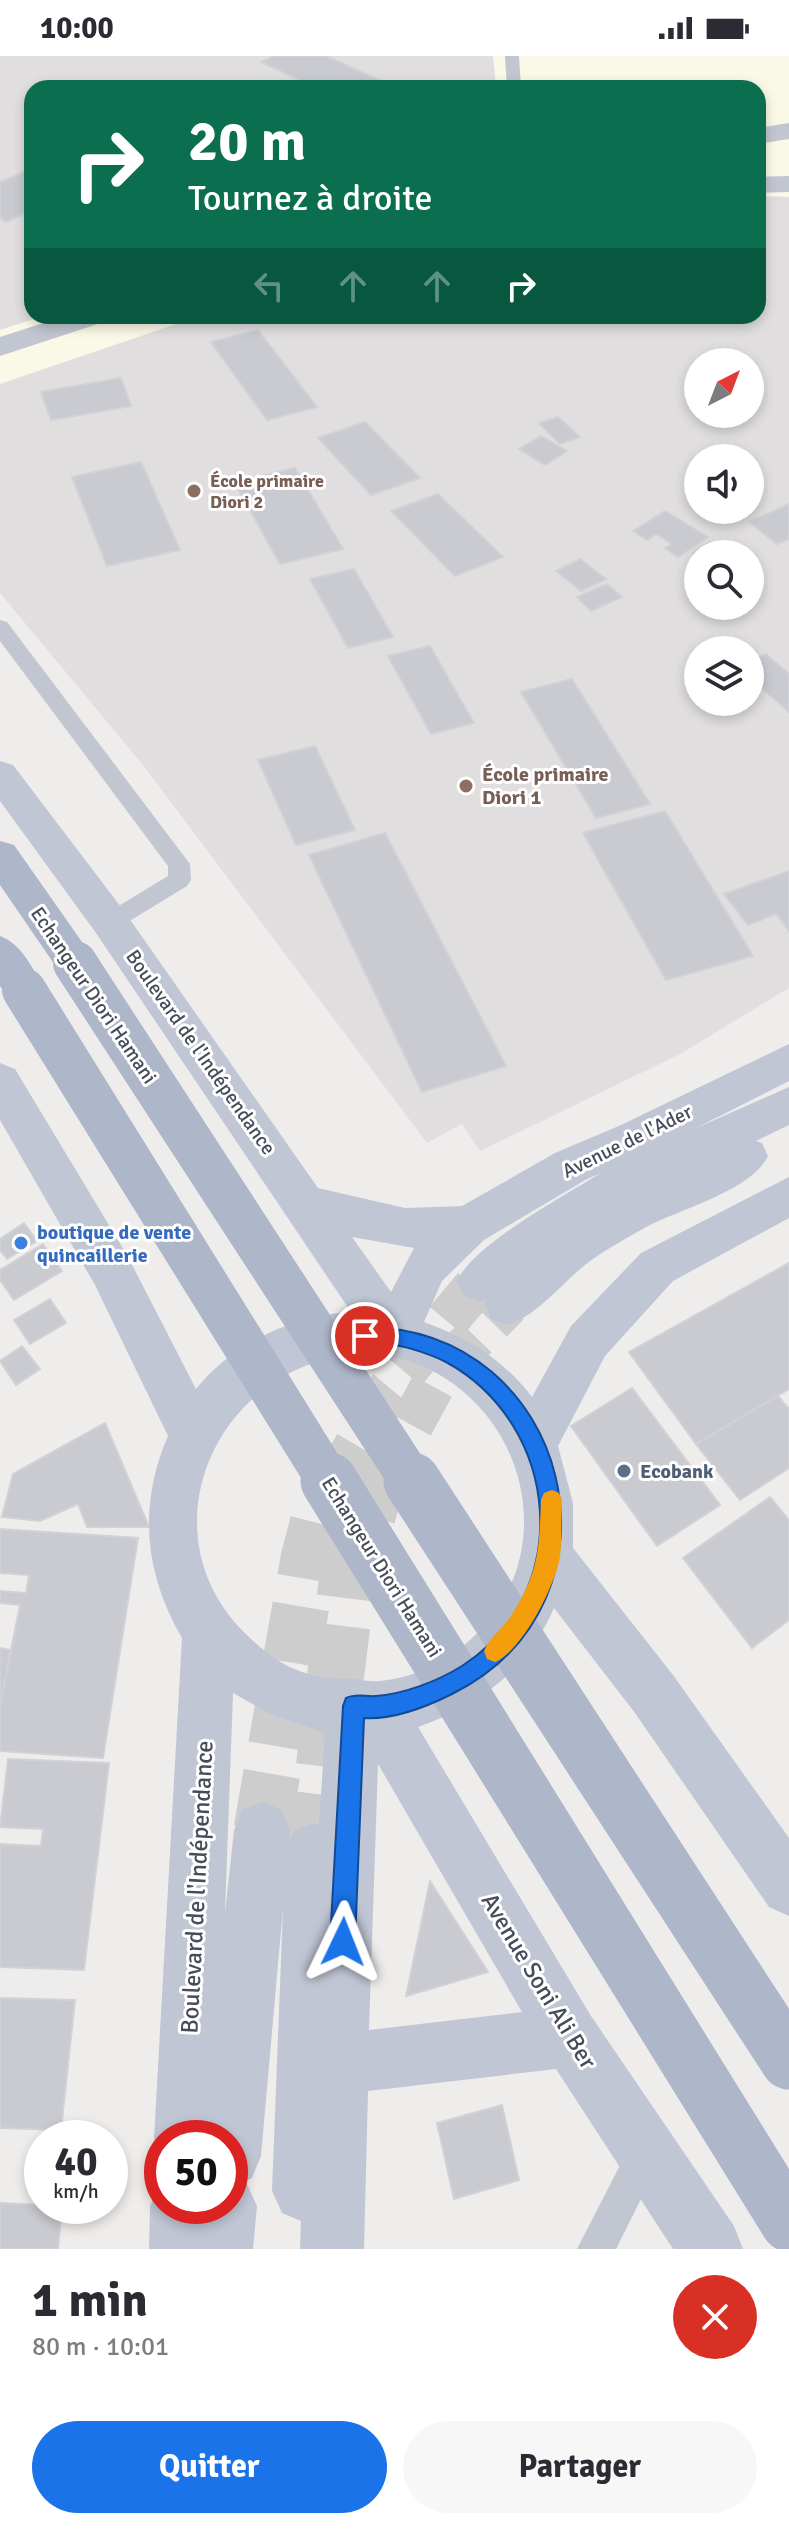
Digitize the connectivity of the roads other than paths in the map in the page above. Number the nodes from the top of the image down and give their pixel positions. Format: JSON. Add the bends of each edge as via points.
{"nodes":[{"id":1,"x":512,"y":56,"type":"edge"},
{"id":2,"x":514,"y":80,"type":"edge"},
{"id":3,"x":789,"y":131,"type":"edge"},
{"id":4,"x":766,"y":135,"type":"edge"},
{"id":5,"x":789,"y":184,"type":"edge"},
{"id":6,"x":766,"y":185,"type":"edge"},
{"id":7,"x":70,"y":324,"type":"edge"},
{"id":8,"x":0,"y":347,"type":"edge"},
{"id":9,"x":0,"y":627,"type":"edge"},
{"id":10,"x":0,"y":774,"type":"edge"},
{"id":11,"x":0,"y":855,"type":"edge"},
{"id":12,"x":110,"y":922,"type":"junction"},
{"id":13,"x":12,"y":971,"type":"edge"},
{"id":14,"x":789,"y":1061,"type":"edge"},
{"id":15,"x":0,"y":1081,"type":"edge"},
{"id":16,"x":789,"y":1105,"type":"edge"},
{"id":17,"x":789,"y":1135,"type":"edge"},
{"id":18,"x":789,"y":1196,"type":"edge"},
{"id":19,"x":305,"y":1203,"type":"junction"},
{"id":20,"x":468,"y":1226,"type":"junction"},
{"id":21,"x":394,"y":1336,"type":"junction"},
{"id":22,"x":192,"y":1433,"type":"junction"},
{"id":23,"x":535,"y":1441,"type":"junction"},
{"id":24,"x":549,"y":1559,"type":"junction"},
{"id":25,"x":209,"y":1636,"type":"junction"},
{"id":26,"x":365,"y":1707,"type":"junction"},
{"id":27,"x":789,"y":1887,"type":"edge"},
{"id":28,"x":570,"y":2037,"type":"junction"},
{"id":29,"x":789,"y":2061,"type":"edge"},
{"id":30,"x":339,"y":2064,"type":"junction"},
{"id":31,"x":186,"y":2120,"type":"edge"},
{"id":32,"x":237,"y":2120,"type":"edge"},
{"id":33,"x":647,"y":2151,"type":"junction"},
{"id":34,"x":789,"y":2223,"type":"edge"},
{"id":35,"x":182,"y":2224,"type":"edge"},
{"id":36,"x":223,"y":2224,"type":"edge"},
{"id":37,"x":181,"y":2249,"type":"edge"},
{"id":38,"x":221,"y":2249,"type":"edge"},
{"id":39,"x":302,"y":2249,"type":"edge"},
{"id":40,"x":332,"y":2249,"type":"edge"},
{"id":41,"x":596,"y":2249,"type":"edge"},
{"id":42,"x":711,"y":2249,"type":"edge"}],
"edges":[{"from":1,"to":2,"type":"lane"},
{"from":3,"to":4,"type":"street"},
{"from":5,"to":6,"type":"street"},
{"from":7,"to":8,"type":"street"},
{"from":9,"to":12,"type":"lane","via":[[179,864],[179,880]]},
{"from":10,"to":12,"type":"main road","name":"Boulevard de l'Indépendance"},
{"from":11,"to":29,"type":"main road","name":"Echangeur Diori Hamani","bridge":true},
{"from":12,"to":19,"type":"main road","name":"Boulevard de l'Indépendance"},
{"from":13,"to":34,"type":"main road","name":"Echangeur Diori Hamani","bridge":true},
{"from":14,"to":20,"type":"main road","name":"Avenue de l'Ader","via":[[571,1166]]},
{"from":15,"to":22,"type":"main road","via":[[111,1270]]},
{"from":16,"to":17,"type":"main road","name":"Avenue de l'Ader","via":[[621,1184],[545,1232],[494,1292],[633,1212]]},
{"from":18,"to":23,"type":"main road","via":[[657,1267],[588,1341]]},
{"from":19,"to":20,"type":"main road","name":"Avenue de l'Ader","via":[[405,1228]]},
{"from":19,"to":21,"type":"main road","name":"Boulevard de l'Indépendance"},
{"from":20,"to":21,"type":"main road","name":"Avenue de l'Ader","via":[[425,1267]]},
{"from":21,"to":22,"type":"main road","via":[[335,1335],[278,1352],[229,1385]]},
{"from":21,"to":23,"type":"main road","via":[[451,1354],[488,1381]]},
{"from":22,"to":25,"type":"main road","via":[[174,1482],[170,1535],[182,1588]]},
{"from":23,"to":24,"type":"main road","via":[[552,1498]]},
{"from":24,"to":26,"type":"main road","via":[[533,1601],[509,1638],[471,1673],[423,1696]]},
{"from":24,"to":27,"type":"main road","via":[[654,1694]]},
{"from":25,"to":26,"type":"main road","via":[[254,1676],[309,1701]]},
{"from":25,"to":31,"type":"main road","name":"Boulevard de l'Indépendance"},
{"from":26,"to":28,"type":"main road","name":"Avenue Soni Ali Ber"},
{"from":26,"to":30,"type":"main road","via":[[344,1882]]},
{"from":28,"to":30,"type":"main road"},
{"from":28,"to":33,"type":"main road","name":"Avenue Soni Ali Ber"},
{"from":30,"to":40,"type":"main road"},
{"from":32,"to":39,"type":"main road","via":[[288,1840]]},
{"from":33,"to":41,"type":"lane"},
{"from":33,"to":42,"type":"main road","name":"Avenue Soni Ali Ber"},
{"from":35,"to":37,"type":"main road"},
{"from":36,"to":38,"type":"main road"}]}
